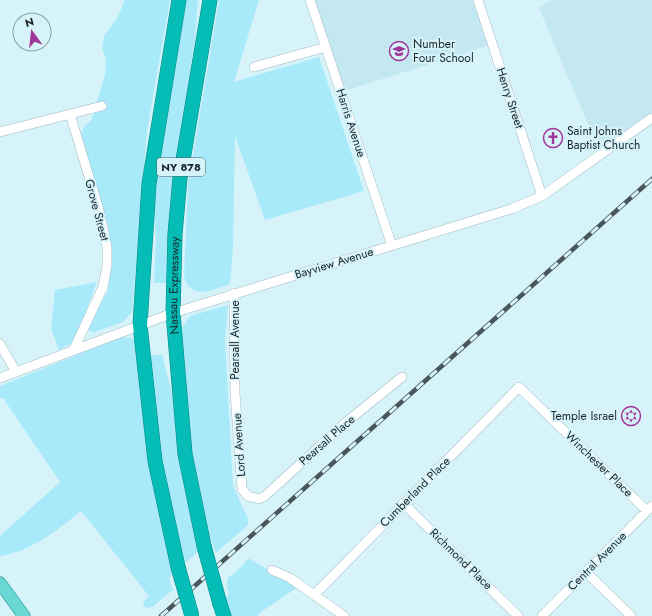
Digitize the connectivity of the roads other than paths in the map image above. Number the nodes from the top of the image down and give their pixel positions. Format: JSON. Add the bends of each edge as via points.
{"nodes":[{"id":1,"x":180,"y":0,"type":"edge"},
{"id":2,"x":210,"y":0,"type":"edge"},
{"id":3,"x":310,"y":0,"type":"edge"},
{"id":4,"x":478,"y":0,"type":"edge"},
{"id":5,"x":326,"y":46,"type":"junction"},
{"id":6,"x":254,"y":67,"type":"dead end"},
{"id":7,"x":102,"y":106,"type":"dead end"},
{"id":8,"x":70,"y":114,"type":"junction"},
{"id":9,"x":652,"y":118,"type":"edge"},
{"id":10,"x":0,"y":132,"type":"edge"},
{"id":11,"x":542,"y":196,"type":"junction"},
{"id":12,"x":392,"y":246,"type":"junction"},
{"id":13,"x":234,"y":293,"type":"junction"},
{"id":14,"x":172,"y":313,"type":"junction"},
{"id":15,"x":140,"y":326,"type":"junction"},
{"id":16,"x":0,"y":344,"type":"edge"},
{"id":17,"x":74,"y":350,"type":"junction"},
{"id":18,"x":16,"y":372,"type":"junction"},
{"id":19,"x":402,"y":377,"type":"dead end"},
{"id":20,"x":0,"y":378,"type":"edge"},
{"id":21,"x":235,"y":387,"type":"joint"},
{"id":22,"x":517,"y":390,"type":"joint"},
{"id":23,"x":252,"y":499,"type":"joint"},
{"id":24,"x":403,"y":503,"type":"junction"},
{"id":25,"x":649,"y":509,"type":"edge"},
{"id":26,"x":272,"y":570,"type":"dead end"},
{"id":27,"x":586,"y":572,"type":"junction"},
{"id":28,"x":0,"y":583,"type":"edge"},
{"id":29,"x":315,"y":594,"type":"junction"},
{"id":30,"x":222,"y":610,"type":"edge"},
{"id":31,"x":24,"y":616,"type":"edge"},
{"id":32,"x":192,"y":616,"type":"edge"},
{"id":33,"x":344,"y":616,"type":"edge"},
{"id":34,"x":518,"y":616,"type":"edge"},
{"id":35,"x":542,"y":616,"type":"edge"},
{"id":36,"x":631,"y":616,"type":"edge"}],
"edges":[{"from":1,"to":15,"type":"highway","number":"NY 878","via":[[149,184]]},
{"from":2,"to":14,"type":"highway","name":"Nassau Expressway","number":"NY 878","via":[[180,178],[174,234]]},
{"from":3,"to":5,"type":"street","name":"Harris Avenue"},
{"from":4,"to":11,"type":"street","name":"Henry Street"},
{"from":5,"to":6,"type":"street"},
{"from":5,"to":12,"type":"street","name":"Harris Avenue"},
{"from":7,"to":8,"type":"street"},
{"from":8,"to":10,"type":"street"},
{"from":8,"to":17,"type":"street","name":"Grove Street","via":[[100,210],[108,247],[103,287]]},
{"from":9,"to":11,"type":"street","name":"Bayview Avenue"},
{"from":11,"to":12,"type":"street","name":"Bayview Avenue","via":[[511,209]]},
{"from":12,"to":13,"type":"street","name":"Bayview Avenue"},
{"from":13,"to":14,"type":"street","name":"Bayview Avenue"},
{"from":13,"to":21,"type":"street","name":"Pearsall Avenue"},
{"from":14,"to":15,"type":"street","name":"Bayview Avenue"},
{"from":14,"to":30,"type":"highway","name":"Nassau Expressway","number":"NY 878","bridge":true,"via":[[185,454],[204,546]]},
{"from":15,"to":17,"type":"street","name":"Bayview Avenue"},
{"from":15,"to":32,"type":"highway","number":"NY 878","bridge":true,"via":[[155,460],[178,567]]},
{"from":16,"to":18,"type":"street"},
{"from":17,"to":18,"type":"street","name":"Bayview Avenue"},
{"from":18,"to":20,"type":"street","name":"Bayview Avenue"},
{"from":19,"to":23,"type":"street","name":"Pearsall Place","via":[[344,424],[265,496]]},
{"from":21,"to":23,"type":"street","name":"Lord Avenue","via":[[242,489]]},
{"from":22,"to":24,"type":"street","name":"Cumberland Place"},
{"from":22,"to":25,"type":"street","name":"Winchester Place","via":[[519,387]]},
{"from":24,"to":29,"type":"street","name":"Cumberland Place"},
{"from":24,"to":34,"type":"street","name":"Richmond Place"},
{"from":25,"to":27,"type":"street","name":"Central Avenue"},
{"from":26,"to":29,"type":"street"},
{"from":27,"to":35,"type":"street","name":"Central Avenue"},
{"from":27,"to":36,"type":"street"},
{"from":28,"to":31,"type":"main road"},
{"from":29,"to":33,"type":"street"}]}
